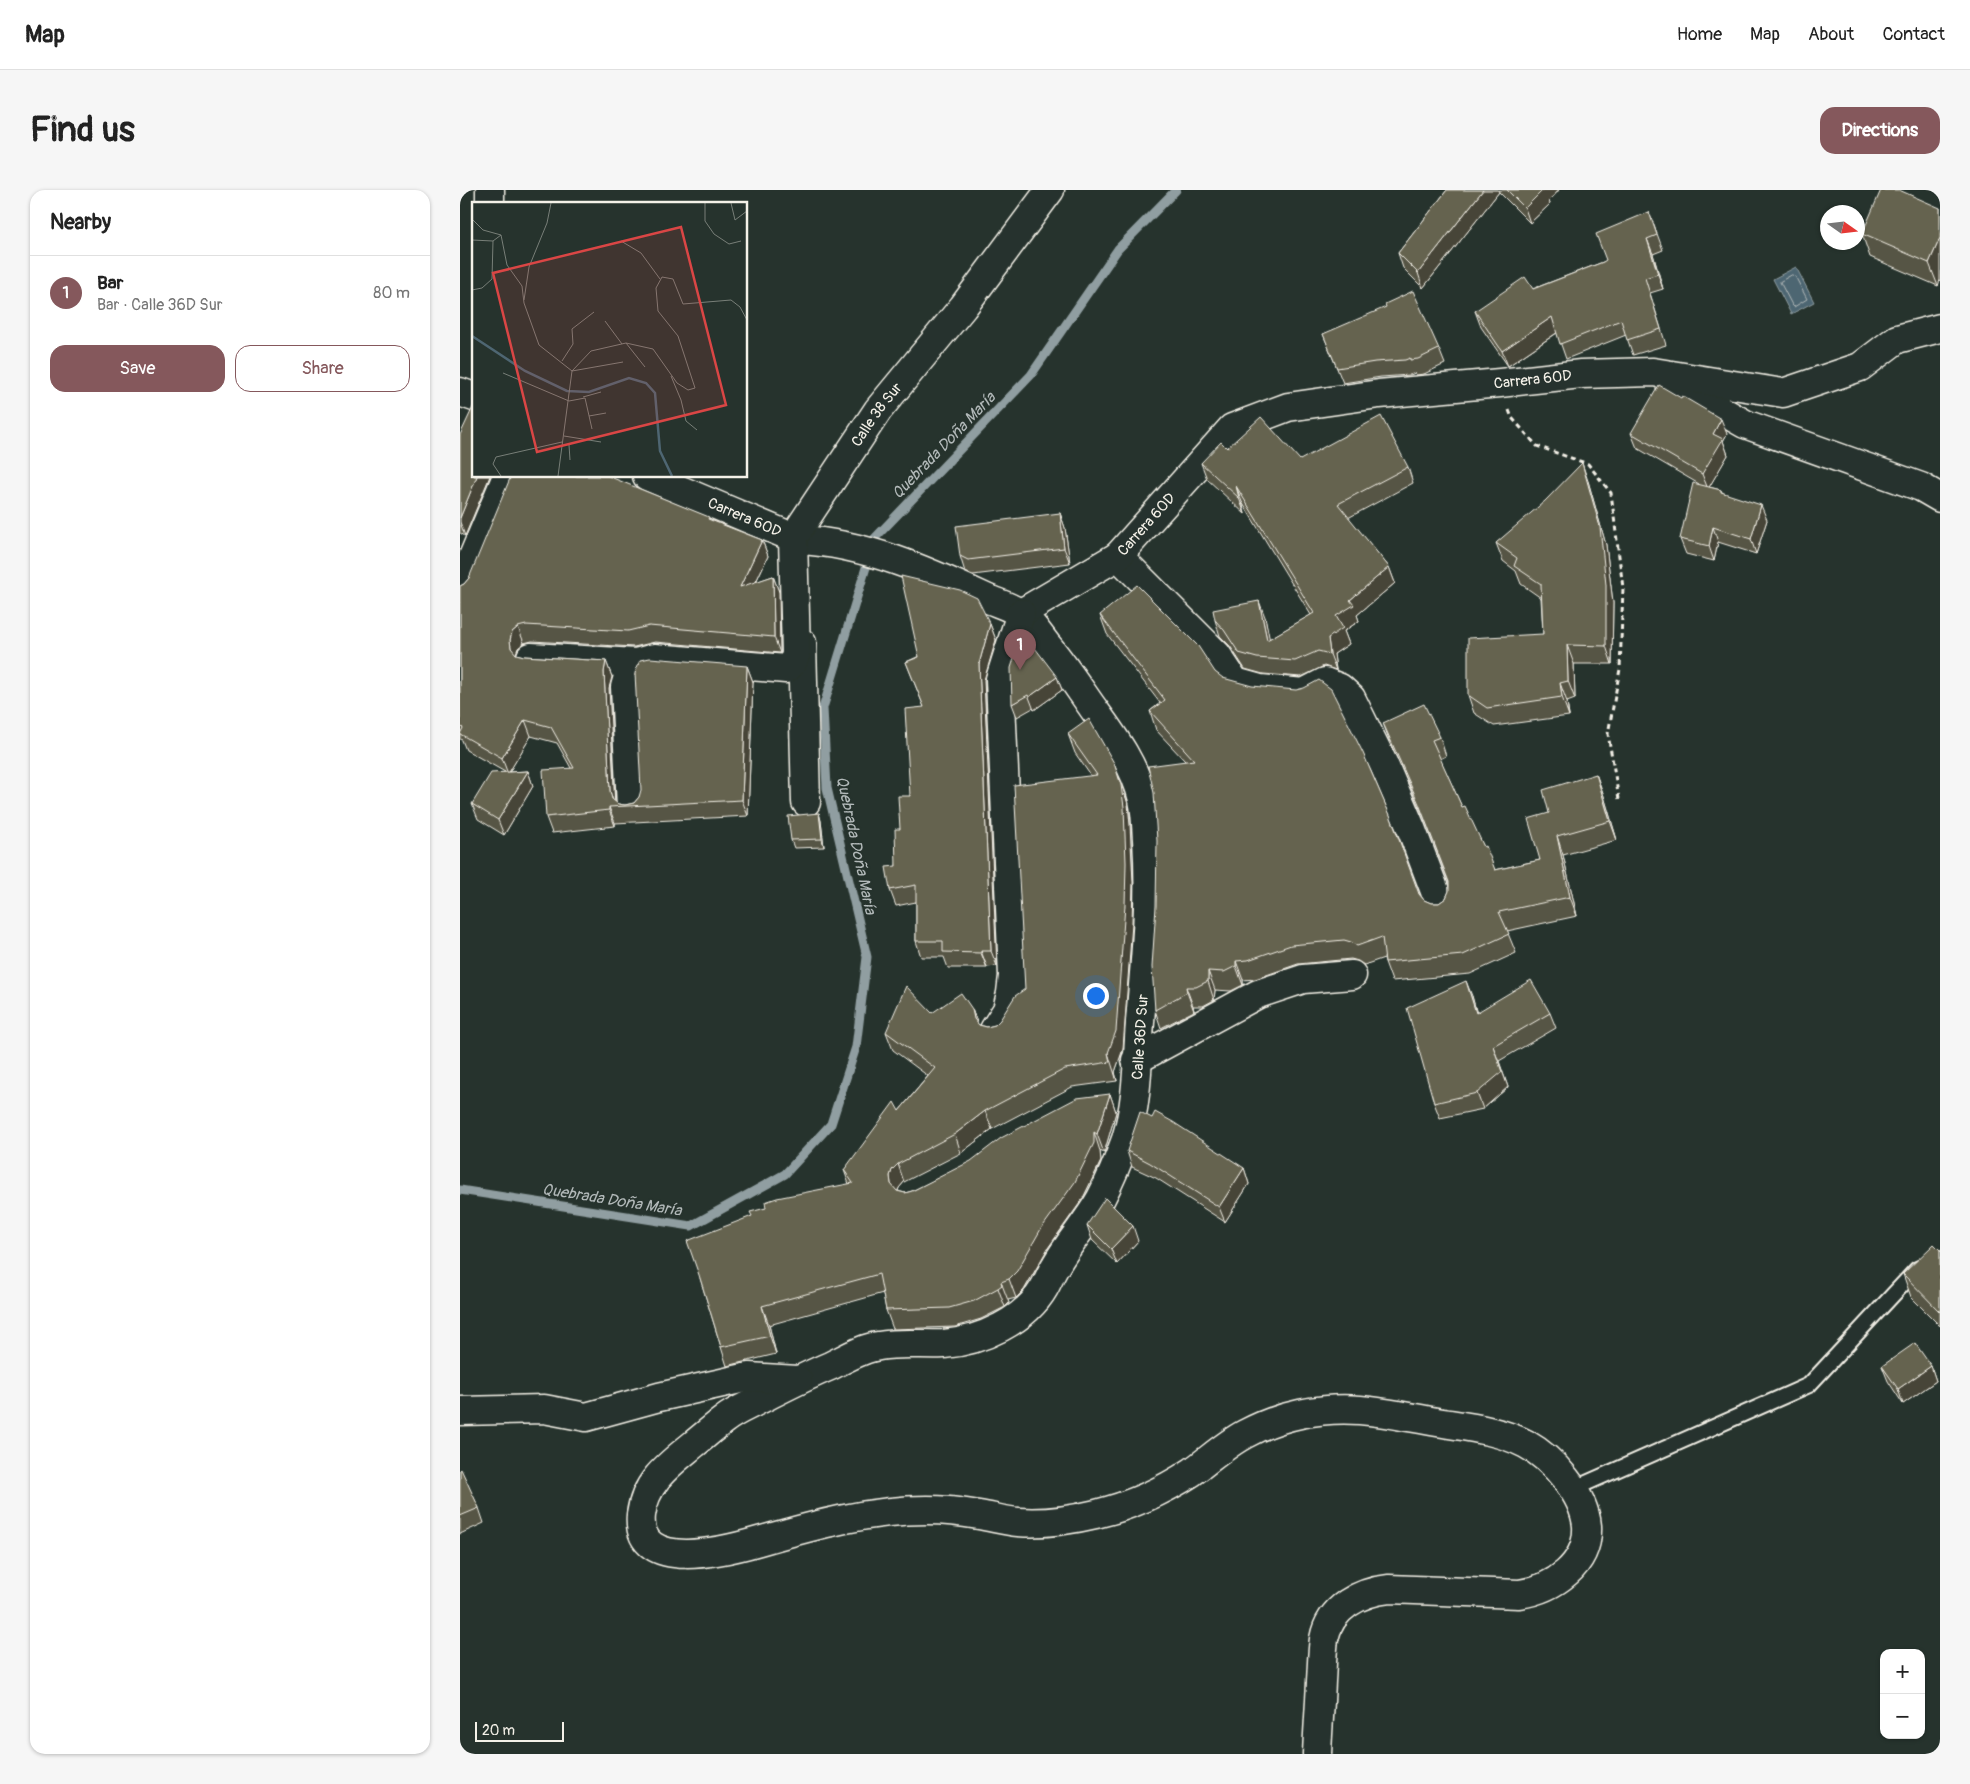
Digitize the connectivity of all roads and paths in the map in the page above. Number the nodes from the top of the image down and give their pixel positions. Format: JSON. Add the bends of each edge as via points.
{"nodes":[{"id":1,"x":1050,"y":190,"type":"edge"},
{"id":2,"x":1940,"y":328,"type":"edge"},
{"id":3,"x":1653,"y":372,"type":"junction"},
{"id":4,"x":1500,"y":384,"type":"junction"},
{"id":5,"x":460,"y":392,"type":"edge"},
{"id":6,"x":472,"y":396,"type":"edge"},
{"id":7,"x":506,"y":478,"type":"edge"},
{"id":8,"x":652,"y":478,"type":"edge"},
{"id":9,"x":1940,"y":498,"type":"edge"},
{"id":10,"x":806,"y":540,"type":"junction"},
{"id":11,"x":1118,"y":556,"type":"junction"},
{"id":12,"x":460,"y":588,"type":"edge"},
{"id":13,"x":1021,"y":613,"type":"junction"},
{"id":14,"x":531,"y":657,"type":"edge"},
{"id":15,"x":636,"y":663,"type":"junction"},
{"id":16,"x":1619,"y":798,"type":"dead end"},
{"id":17,"x":806,"y":802,"type":"dead end"},
{"id":18,"x":631,"y":806,"type":"edge"},
{"id":19,"x":1441,"y":907,"type":"edge"},
{"id":20,"x":1352,"y":975,"type":"dead end"},
{"id":21,"x":994,"y":1030,"type":"edge"},
{"id":22,"x":1136,"y":1060,"type":"junction"},
{"id":23,"x":1137,"y":1094,"type":"junction"},
{"id":24,"x":1108,"y":1097,"type":"edge"},
{"id":25,"x":1940,"y":1258,"type":"edge"},
{"id":26,"x":799,"y":1380,"type":"junction"},
{"id":27,"x":460,"y":1411,"type":"edge"},
{"id":28,"x":1573,"y":1489,"type":"junction"},
{"id":29,"x":1317,"y":1754,"type":"edge"}],
"edges":[{"from":1,"to":10,"type":"street","name":"Calle 38 Sur","via":[[963,307],[878,410]]},
{"from":2,"to":3,"type":"street","name":"Carrera 60D","via":[[1897,339],[1860,367],[1783,393]]},
{"from":3,"to":4,"type":"street","name":"Carrera 60D","via":[[1581,374]]},
{"from":3,"to":9,"type":"street","via":[[1745,424],[1921,487]]},
{"from":4,"to":11,"type":"street","name":"Carrera 60D","via":[[1379,394],[1288,407],[1232,428]]},
{"from":4,"to":16,"type":"path","via":[[1512,418],[1537,446],[1588,464],[1612,493],[1623,588],[1620,669],[1608,734]]},
{"from":5,"to":6,"type":"street"},
{"from":7,"to":12,"type":"street"},
{"from":8,"to":10,"type":"street","name":"Carrera 60D"},
{"from":10,"to":13,"type":"street","name":"Carrera 60D","via":[[917,566]]},
{"from":10,"to":15,"type":"street","via":[[796,654],[786,669],[654,658]]},
{"from":10,"to":17,"type":"street"},
{"from":11,"to":13,"type":"street","name":"Carrera 60D"},
{"from":11,"to":19,"type":"street","via":[[1217,655],[1236,682],[1260,689],[1304,693],[1325,682],[1340,688],[1351,698],[1384,765]]},
{"from":13,"to":21,"type":"street","via":[[1000,679],[1012,993],[1007,1010]]},
{"from":13,"to":22,"type":"street","name":"Calle 36D Sur","via":[[1060,661],[1128,759],[1144,802],[1148,930]]},
{"from":14,"to":15,"type":"street"},
{"from":15,"to":18,"type":"street","via":[[629,673],[626,687]]},
{"from":20,"to":22,"type":"street","via":[[1303,979],[1258,994]]},
{"from":22,"to":23,"type":"street","name":"Calle 36D Sur"},
{"from":23,"to":24,"type":"street"},
{"from":23,"to":26,"type":"street","name":"Calle 36D Sur","via":[[1124,1143],[1099,1201],[1055,1266],[1041,1296],[1019,1316],[992,1332],[952,1343],[875,1346]]},
{"from":25,"to":28,"type":"lane","via":[[1917,1269],[1809,1385]]},
{"from":26,"to":27,"type":"street","via":[[749,1377],[659,1396],[586,1417],[544,1409]]},
{"from":26,"to":28,"type":"street","via":[[729,1416],[662,1471],[650,1486],[640,1519],[645,1538],[652,1546],[672,1553],[700,1554],[731,1549],[854,1516],[893,1511],[975,1514],[1015,1522],[1050,1521],[1094,1514],[1167,1487],[1221,1449],[1270,1422],[1327,1410],[1386,1413],[1509,1436],[1547,1458]]},
{"from":28,"to":29,"type":"street","via":[[1587,1525],[1585,1541],[1570,1570],[1547,1587],[1520,1594],[1389,1589],[1358,1596],[1344,1605],[1335,1615],[1324,1638]]}]}
